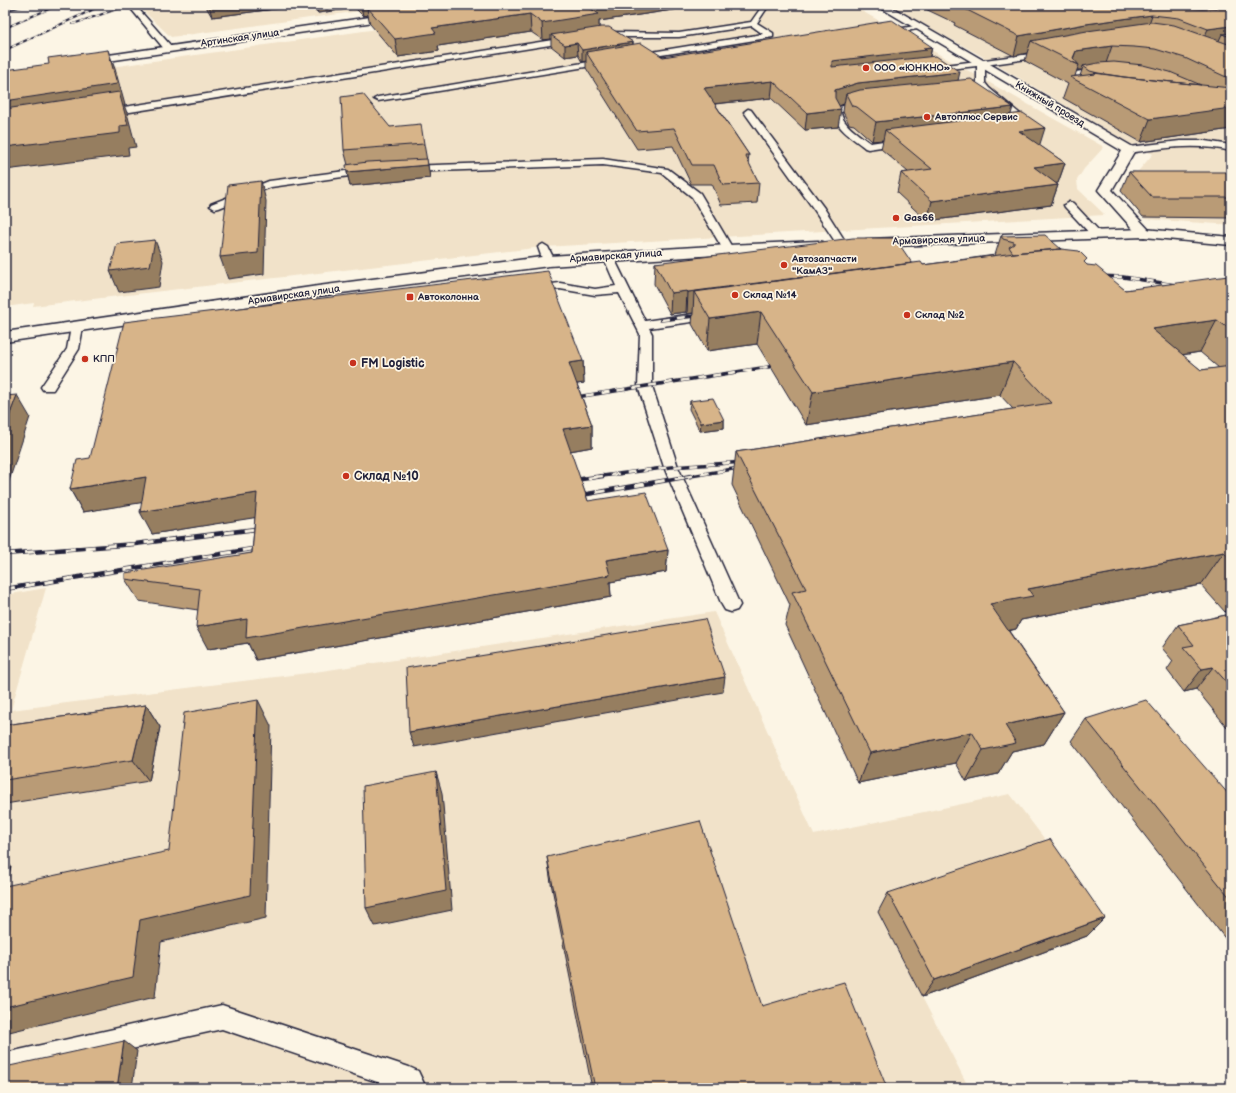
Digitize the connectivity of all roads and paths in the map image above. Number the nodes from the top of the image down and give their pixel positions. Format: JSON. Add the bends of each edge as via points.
{"nodes":[{"id":1,"x":21,"y":5,"type":"edge"},
{"id":2,"x":131,"y":5,"type":"edge"},
{"id":3,"x":766,"y":5,"type":"edge"},
{"id":4,"x":881,"y":5,"type":"edge"},
{"id":5,"x":5,"y":8,"type":"edge"},
{"id":6,"x":407,"y":14,"type":"edge"},
{"id":7,"x":753,"y":24,"type":"junction"},
{"id":8,"x":921,"y":27,"type":"junction"},
{"id":9,"x":878,"y":34,"type":"edge"},
{"id":10,"x":593,"y":36,"type":"edge"},
{"id":11,"x":578,"y":38,"type":"edge"},
{"id":12,"x":168,"y":48,"type":"junction"},
{"id":13,"x":1052,"y":52,"type":"edge"},
{"id":14,"x":629,"y":58,"type":"edge"},
{"id":15,"x":614,"y":60,"type":"edge"},
{"id":16,"x":72,"y":63,"type":"edge"},
{"id":17,"x":981,"y":63,"type":"junction"},
{"id":18,"x":919,"y":71,"type":"edge"},
{"id":19,"x":1111,"y":71,"type":"edge"},
{"id":20,"x":1090,"y":90,"type":"edge"},
{"id":21,"x":378,"y":98,"type":"dead end"},
{"id":22,"x":871,"y":103,"type":"edge"},
{"id":23,"x":748,"y":112,"type":"dead end"},
{"id":24,"x":98,"y":114,"type":"edge"},
{"id":25,"x":1001,"y":130,"type":"edge"},
{"id":26,"x":915,"y":140,"type":"edge"},
{"id":27,"x":1231,"y":148,"type":"edge"},
{"id":28,"x":1129,"y":150,"type":"junction"},
{"id":29,"x":399,"y":169,"type":"edge"},
{"id":30,"x":377,"y":171,"type":"edge"},
{"id":31,"x":1069,"y":205,"type":"dead end"},
{"id":32,"x":215,"y":206,"type":"dead end"},
{"id":33,"x":1144,"y":233,"type":"junction"},
{"id":34,"x":1097,"y":235,"type":"junction"},
{"id":35,"x":1231,"y":241,"type":"edge"},
{"id":36,"x":842,"y":244,"type":"junction"},
{"id":37,"x":543,"y":247,"type":"dead end"},
{"id":38,"x":728,"y":249,"type":"junction"},
{"id":39,"x":608,"y":256,"type":"junction"},
{"id":40,"x":549,"y":261,"type":"junction"},
{"id":41,"x":623,"y":289,"type":"junction"},
{"id":42,"x":522,"y":291,"type":"edge"},
{"id":43,"x":727,"y":314,"type":"edge"},
{"id":44,"x":642,"y":325,"type":"junction"},
{"id":45,"x":77,"y":327,"type":"junction"},
{"id":46,"x":5,"y":337,"type":"edge"},
{"id":47,"x":48,"y":387,"type":"dead end"},
{"id":48,"x":730,"y":605,"type":"dead end"},
{"id":49,"x":5,"y":1065,"type":"edge"},
{"id":50,"x":413,"y":1088,"type":"edge"}],
"edges":[{"from":1,"to":5,"type":"lane"},
{"from":2,"to":12,"type":"lane"},
{"from":3,"to":7,"type":"lane"},
{"from":4,"to":8,"type":"street","name":"Книжный проезд"},
{"from":6,"to":12,"type":"street","name":"Артинская улица"},
{"from":7,"to":10,"type":"lane","via":[[679,35]]},
{"from":7,"to":14,"type":"lane","via":[[773,37]]},
{"from":8,"to":9,"type":"lane"},
{"from":8,"to":17,"type":"street","name":"Книжный проезд"},
{"from":11,"to":24,"type":"lane"},
{"from":12,"to":16,"type":"street","name":"Артинская улица"},
{"from":13,"to":17,"type":"lane"},
{"from":15,"to":21,"type":"lane"},
{"from":17,"to":18,"type":"lane"},
{"from":17,"to":25,"type":"lane","via":[[982,91],[1021,118],[1017,128]]},
{"from":17,"to":28,"type":"street","name":"Книжный проезд"},
{"from":19,"to":20,"type":"lane","via":[[1094,70],[1072,75],[1072,79],[1078,85]]},
{"from":22,"to":26,"type":"lane","via":[[837,110],[836,113],[840,122],[868,146]]},
{"from":23,"to":36,"type":"lane"},
{"from":27,"to":28,"type":"lane","via":[[1219,144],[1191,142]]},
{"from":28,"to":33,"type":"street","via":[[1105,190]]},
{"from":29,"to":38,"type":"lane","via":[[602,162],[665,171],[696,195]]},
{"from":30,"to":32,"type":"lane","via":[[269,184]]},
{"from":31,"to":34,"type":"lane"},
{"from":33,"to":34,"type":"street","name":"Армавирская улица"},
{"from":33,"to":35,"type":"street","name":"Армавирская улица"},
{"from":34,"to":36,"type":"street","name":"Армавирская улица"},
{"from":36,"to":38,"type":"street","name":"Армавирская улица"},
{"from":37,"to":40,"type":"lane"},
{"from":38,"to":39,"type":"street","name":"Армавирская улица"},
{"from":39,"to":40,"type":"street","name":"Армавирская улица"},
{"from":39,"to":41,"type":"lane"},
{"from":40,"to":45,"type":"street","name":"Армавирская улица"},
{"from":41,"to":42,"type":"lane","via":[[595,292],[560,286]]},
{"from":41,"to":44,"type":"lane"},
{"from":43,"to":44,"type":"lane"},
{"from":44,"to":48,"type":"lane","via":[[646,334],[645,386],[671,467]]},
{"from":45,"to":46,"type":"street","name":"Армавирская улица"},
{"from":45,"to":47,"type":"lane","via":[[73,349]]},
{"from":49,"to":50,"type":"lane","via":[[222,1017],[409,1080]]}]}
